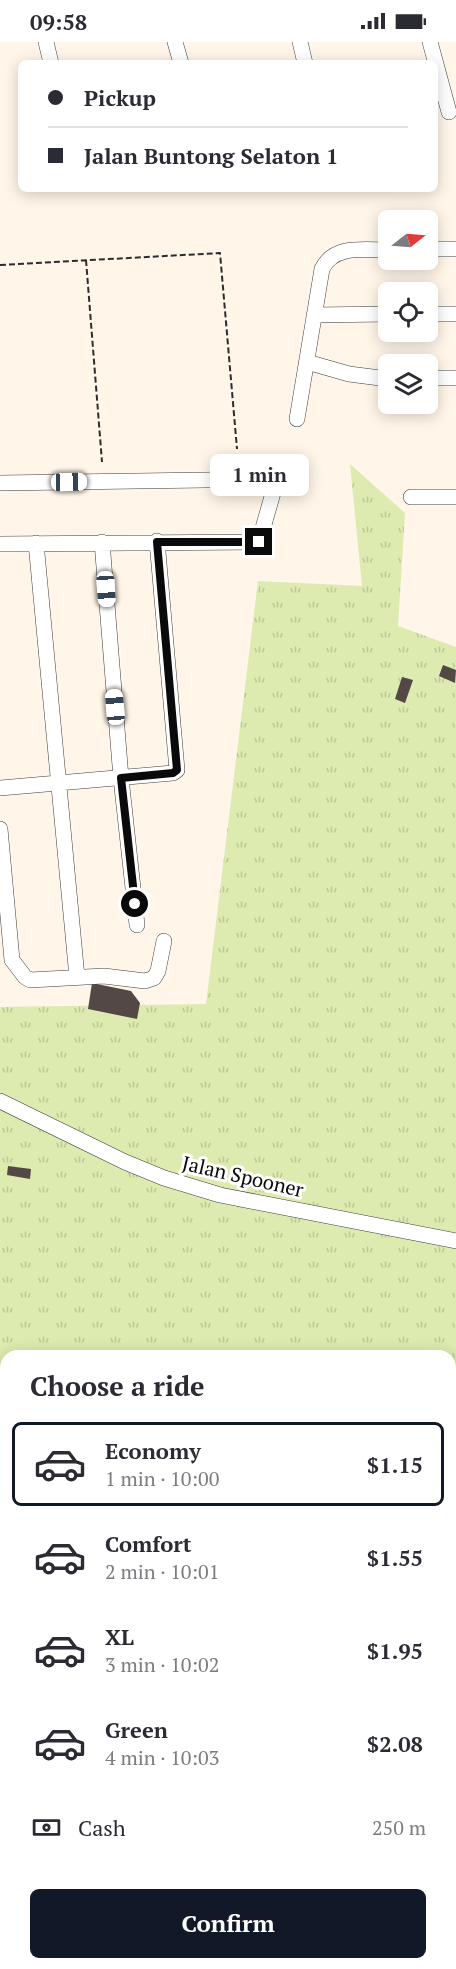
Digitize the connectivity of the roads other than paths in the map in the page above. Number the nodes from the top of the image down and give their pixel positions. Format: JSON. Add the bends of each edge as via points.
{"nodes":[{"id":1,"x":46,"y":42,"type":"edge"},
{"id":2,"x":176,"y":42,"type":"edge"},
{"id":3,"x":300,"y":42,"type":"edge"},
{"id":4,"x":430,"y":42,"type":"edge"},
{"id":5,"x":50,"y":60,"type":"edge"},
{"id":6,"x":180,"y":60,"type":"edge"},
{"id":7,"x":304,"y":60,"type":"edge"},
{"id":8,"x":435,"y":60,"type":"edge"},
{"id":9,"x":438,"y":71,"type":"edge"},
{"id":10,"x":449,"y":112,"type":"dead end"},
{"id":11,"x":438,"y":249,"type":"edge"},
{"id":12,"x":456,"y":249,"type":"edge"},
{"id":13,"x":378,"y":250,"type":"edge"},
{"id":14,"x":378,"y":314,"type":"edge"},
{"id":15,"x":438,"y":314,"type":"edge"},
{"id":16,"x":456,"y":314,"type":"edge"},
{"id":17,"x":314,"y":315,"type":"junction"},
{"id":18,"x":307,"y":363,"type":"junction"},
{"id":19,"x":378,"y":378,"type":"edge"},
{"id":20,"x":438,"y":378,"type":"edge"},
{"id":21,"x":456,"y":378,"type":"edge"},
{"id":22,"x":297,"y":419,"type":"dead end"},
{"id":23,"x":0,"y":483,"type":"edge"},
{"id":24,"x":411,"y":497,"type":"dead end"},
{"id":25,"x":456,"y":497,"type":"edge"},
{"id":26,"x":102,"y":542,"type":"junction"},
{"id":27,"x":157,"y":542,"type":"junction"},
{"id":28,"x":0,"y":543,"type":"edge"},
{"id":29,"x":36,"y":543,"type":"junction"},
{"id":30,"x":121,"y":778,"type":"junction"},
{"id":31,"x":59,"y":783,"type":"junction"},
{"id":32,"x":0,"y":788,"type":"edge"},
{"id":33,"x":0,"y":829,"type":"edge"},
{"id":34,"x":137,"y":925,"type":"dead end"},
{"id":35,"x":164,"y":941,"type":"dead end"},
{"id":36,"x":77,"y":977,"type":"junction"},
{"id":37,"x":0,"y":1101,"type":"edge"},
{"id":38,"x":456,"y":1241,"type":"edge"}],
"edges":[{"from":1,"to":5,"type":"street"},
{"from":2,"to":6,"type":"street"},
{"from":3,"to":7,"type":"street"},
{"from":4,"to":8,"type":"street"},
{"from":9,"to":10,"type":"street"},
{"from":11,"to":12,"type":"street"},
{"from":13,"to":17,"type":"street","via":[[342,252],[327,260]]},
{"from":14,"to":17,"type":"street"},
{"from":15,"to":16,"type":"street"},
{"from":17,"to":18,"type":"street"},
{"from":18,"to":19,"type":"street"},
{"from":18,"to":22,"type":"street"},
{"from":20,"to":21,"type":"street"},
{"from":23,"to":27,"type":"street","via":[[277,479],[259,542]]},
{"from":24,"to":25,"type":"street"},
{"from":26,"to":27,"type":"street"},
{"from":26,"to":29,"type":"street"},
{"from":26,"to":30,"type":"street"},
{"from":27,"to":30,"type":"street","via":[[177,770]]},
{"from":28,"to":29,"type":"street"},
{"from":29,"to":31,"type":"street"},
{"from":30,"to":31,"type":"street"},
{"from":30,"to":34,"type":"street"},
{"from":31,"to":32,"type":"street"},
{"from":31,"to":36,"type":"street"},
{"from":33,"to":36,"type":"street","via":[[12,960],[30,980]]},
{"from":35,"to":36,"type":"street","via":[[154,978],[145,981]]},
{"from":37,"to":38,"type":"street","name":"Jalan Spooner","via":[[164,1178],[220,1195]]}]}
